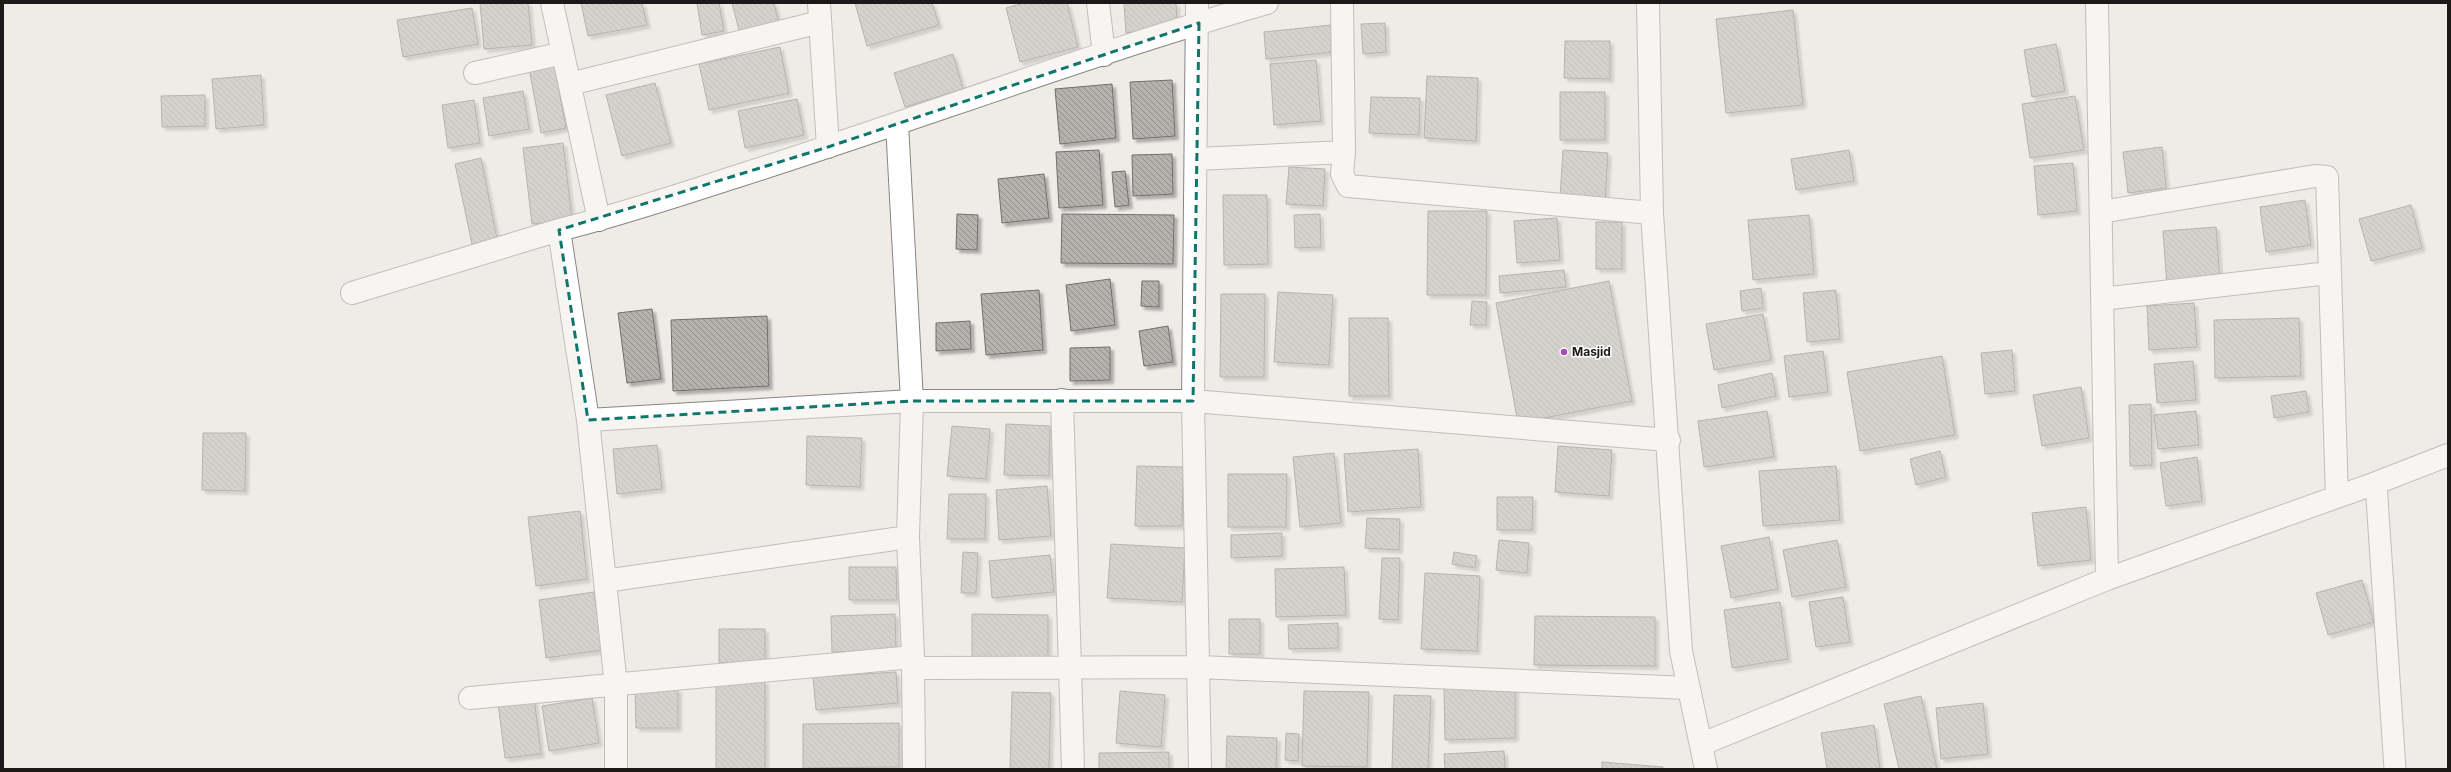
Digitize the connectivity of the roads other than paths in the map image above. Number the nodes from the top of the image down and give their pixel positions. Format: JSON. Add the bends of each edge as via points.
{"nodes":[{"id":1,"x":552,"y":3,"type":"edge"},
{"id":2,"x":1098,"y":3,"type":"edge"},
{"id":3,"x":1267,"y":3,"type":"edge"},
{"id":4,"x":1342,"y":3,"type":"edge"},
{"id":5,"x":1648,"y":3,"type":"edge"},
{"id":6,"x":2097,"y":3,"type":"edge"},
{"id":7,"x":819,"y":12,"type":"edge"},
{"id":8,"x":1198,"y":13,"type":"edge"},
{"id":9,"x":563,"y":53,"type":"junction"},
{"id":10,"x":1104,"y":54,"type":"junction"},
{"id":11,"x":475,"y":73,"type":"dead end"},
{"id":12,"x":570,"y":84,"type":"junction"},
{"id":13,"x":897,"y":124,"type":"junction"},
{"id":14,"x":828,"y":147,"type":"junction"},
{"id":15,"x":1344,"y":152,"type":"junction"},
{"id":16,"x":1196,"y":159,"type":"junction"},
{"id":17,"x":2101,"y":212,"type":"junction"},
{"id":18,"x":1652,"y":213,"type":"junction"},
{"id":19,"x":599,"y":220,"type":"junction"},
{"id":20,"x":560,"y":230,"type":"junction"},
{"id":21,"x":2329,"y":274,"type":"junction"},
{"id":22,"x":352,"y":293,"type":"dead end"},
{"id":23,"x":2102,"y":299,"type":"junction"},
{"id":24,"x":1062,"y":400,"type":"junction"},
{"id":25,"x":912,"y":401,"type":"junction"},
{"id":26,"x":1193,"y":401,"type":"junction"},
{"id":27,"x":588,"y":420,"type":"junction"},
{"id":28,"x":1669,"y":440,"type":"junction"},
{"id":29,"x":2448,"y":455,"type":"edge"},
{"id":30,"x":2376,"y":483,"type":"junction"},
{"id":31,"x":2337,"y":497,"type":"junction"},
{"id":32,"x":908,"y":537,"type":"junction"},
{"id":33,"x":2107,"y":579,"type":"junction"},
{"id":34,"x":605,"y":581,"type":"junction"},
{"id":35,"x":913,"y":663,"type":"junction"},
{"id":36,"x":1199,"y":667,"type":"junction"},
{"id":37,"x":1070,"y":668,"type":"junction"},
{"id":38,"x":616,"y":686,"type":"junction"},
{"id":39,"x":1688,"y":688,"type":"junction"},
{"id":40,"x":470,"y":698,"type":"dead end"},
{"id":41,"x":1702,"y":744,"type":"junction"},
{"id":42,"x":616,"y":769,"type":"edge"},
{"id":43,"x":914,"y":769,"type":"edge"},
{"id":44,"x":1073,"y":769,"type":"edge"},
{"id":45,"x":1200,"y":769,"type":"edge"},
{"id":46,"x":1706,"y":769,"type":"edge"},
{"id":47,"x":2395,"y":769,"type":"edge"}],
"edges":[{"from":1,"to":9,"type":"street"},
{"from":2,"to":10,"type":"street"},
{"from":3,"to":8,"type":"street"},
{"from":4,"to":15,"type":"street"},
{"from":5,"to":18,"type":"street"},
{"from":6,"to":17,"type":"street"},
{"from":7,"to":12,"type":"street"},
{"from":7,"to":14,"type":"street"},
{"from":8,"to":10,"type":"street"},
{"from":8,"to":16,"type":"street"},
{"from":9,"to":11,"type":"street"},
{"from":9,"to":12,"type":"street"},
{"from":10,"to":13,"type":"street"},
{"from":12,"to":19,"type":"street"},
{"from":13,"to":14,"type":"street"},
{"from":13,"to":25,"type":"street"},
{"from":14,"to":19,"type":"street"},
{"from":15,"to":16,"type":"street"},
{"from":15,"to":18,"type":"street","via":[[1342,174],[1351,187]]},
{"from":16,"to":26,"type":"street"},
{"from":17,"to":21,"type":"street","via":[[2327,177]]},
{"from":17,"to":23,"type":"street"},
{"from":18,"to":28,"type":"street"},
{"from":19,"to":20,"type":"street"},
{"from":20,"to":22,"type":"street"},
{"from":20,"to":27,"type":"street"},
{"from":21,"to":23,"type":"street"},
{"from":21,"to":31,"type":"street"},
{"from":23,"to":33,"type":"street"},
{"from":24,"to":25,"type":"street"},
{"from":24,"to":26,"type":"street"},
{"from":24,"to":37,"type":"street"},
{"from":25,"to":27,"type":"street"},
{"from":25,"to":32,"type":"street"},
{"from":26,"to":28,"type":"street"},
{"from":26,"to":36,"type":"street"},
{"from":27,"to":34,"type":"street"},
{"from":28,"to":39,"type":"street","via":[[1681,651]]},
{"from":29,"to":30,"type":"street"},
{"from":30,"to":31,"type":"street"},
{"from":30,"to":47,"type":"lane"},
{"from":31,"to":33,"type":"street"},
{"from":32,"to":34,"type":"street"},
{"from":32,"to":35,"type":"street"},
{"from":33,"to":41,"type":"street"},
{"from":34,"to":38,"type":"street"},
{"from":35,"to":37,"type":"street"},
{"from":35,"to":38,"type":"street"},
{"from":35,"to":43,"type":"street"},
{"from":36,"to":37,"type":"street"},
{"from":36,"to":39,"type":"street"},
{"from":36,"to":45,"type":"street"},
{"from":37,"to":44,"type":"street"},
{"from":38,"to":40,"type":"street"},
{"from":38,"to":42,"type":"street"},
{"from":39,"to":41,"type":"street"},
{"from":41,"to":46,"type":"street"}]}
